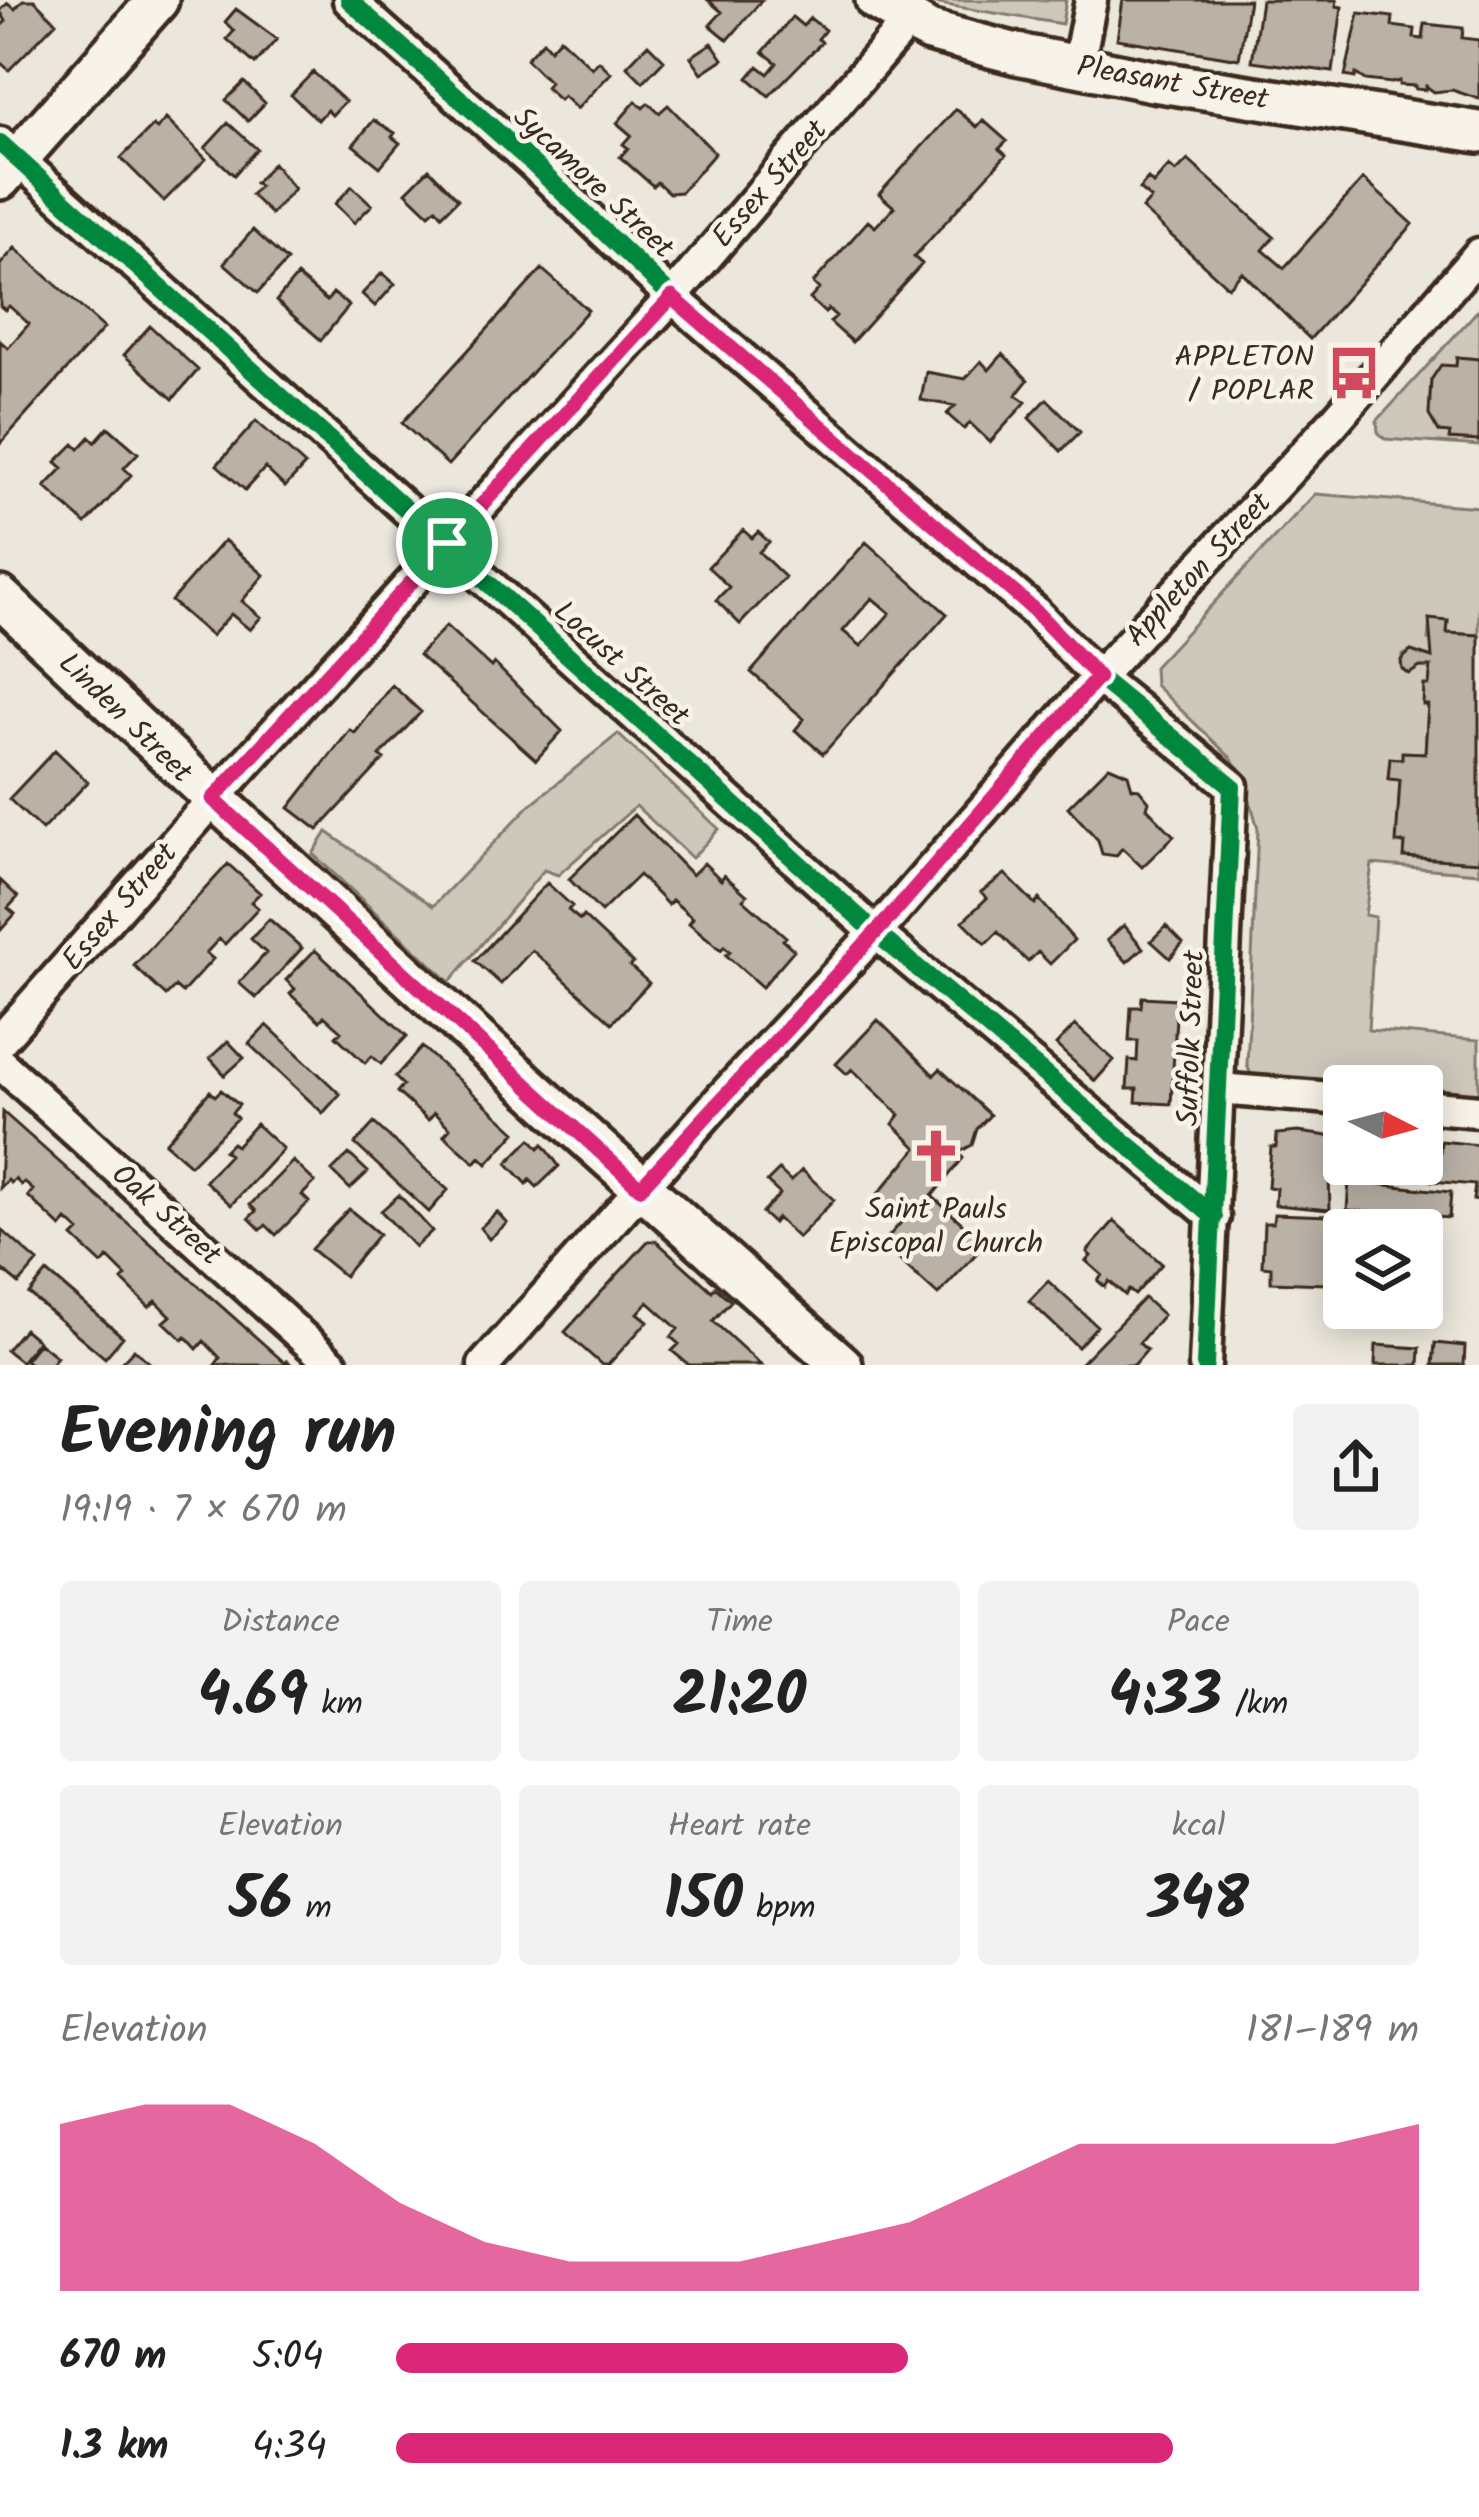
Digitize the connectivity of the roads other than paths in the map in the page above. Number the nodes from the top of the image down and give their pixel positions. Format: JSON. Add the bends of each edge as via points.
{"nodes":[{"id":1,"x":158,"y":0,"type":"edge"},
{"id":2,"x":349,"y":0,"type":"edge"},
{"id":3,"x":1091,"y":0,"type":"edge"},
{"id":4,"x":893,"y":10,"type":"edge"},
{"id":5,"x":1078,"y":66,"type":"junction"},
{"id":6,"x":1479,"y":132,"type":"edge"},
{"id":7,"x":6,"y":160,"type":"edge"},
{"id":8,"x":1479,"y":254,"type":"edge"},
{"id":9,"x":672,"y":297,"type":"junction"},
{"id":10,"x":447,"y":543,"type":"junction"},
{"id":11,"x":0,"y":597,"type":"edge"},
{"id":12,"x":1098,"y":677,"type":"junction"},
{"id":13,"x":1232,"y":786,"type":"joint"},
{"id":14,"x":213,"y":799,"type":"junction"},
{"id":15,"x":875,"y":932,"type":"junction"},
{"id":16,"x":0,"y":1041,"type":"edge"},
{"id":17,"x":0,"y":1063,"type":"edge"},
{"id":18,"x":1218,"y":1089,"type":"junction"},
{"id":19,"x":1323,"y":1098,"type":"edge"},
{"id":20,"x":1443,"y":1108,"type":"edge"},
{"id":21,"x":1479,"y":1111,"type":"edge"},
{"id":22,"x":640,"y":1188,"type":"junction"},
{"id":23,"x":1214,"y":1217,"type":"junction"},
{"id":24,"x":333,"y":1365,"type":"edge"},
{"id":25,"x":484,"y":1365,"type":"edge"},
{"id":26,"x":842,"y":1365,"type":"edge"},
{"id":27,"x":1204,"y":1365,"type":"edge"}],
"edges":[{"from":1,"to":7,"type":"main road"},
{"from":2,"to":9,"type":"street","name":"Sycamore Street"},
{"from":3,"to":5,"type":"street"},
{"from":4,"to":5,"type":"main road","name":"Pleasant Street","via":[[929,31]]},
{"from":4,"to":9,"type":"street","name":"Essex Street"},
{"from":5,"to":6,"type":"main road","name":"Pleasant Street"},
{"from":7,"to":10,"type":"street","name":"Locust Street"},
{"from":8,"to":12,"type":"street","name":"Appleton Street"},
{"from":9,"to":10,"type":"street","name":"Essex Street"},
{"from":9,"to":12,"type":"street","name":"Sycamore Street","via":[[1034,610]]},
{"from":10,"to":14,"type":"street","name":"Essex Street"},
{"from":10,"to":15,"type":"street","name":"Locust Street"},
{"from":11,"to":14,"type":"main road","name":"Linden Street"},
{"from":12,"to":13,"type":"street","name":"Sycamore Street"},
{"from":12,"to":15,"type":"street","name":"Appleton Street"},
{"from":13,"to":18,"type":"street","name":"Suffolk Street"},
{"from":14,"to":16,"type":"street","name":"Essex Street"},
{"from":14,"to":22,"type":"main road","name":"Linden Street"},
{"from":15,"to":22,"type":"street","name":"Appleton Street"},
{"from":15,"to":23,"type":"street","name":"Locust Street"},
{"from":17,"to":24,"type":"street","name":"Oak Street"},
{"from":18,"to":19,"type":"street"},
{"from":18,"to":23,"type":"street","name":"Suffolk Street"},
{"from":20,"to":21,"type":"street"},
{"from":22,"to":25,"type":"street","name":"Appleton Street"},
{"from":22,"to":26,"type":"main road","name":"Linden Street"},
{"from":23,"to":27,"type":"street","name":"Suffolk Street"}]}
